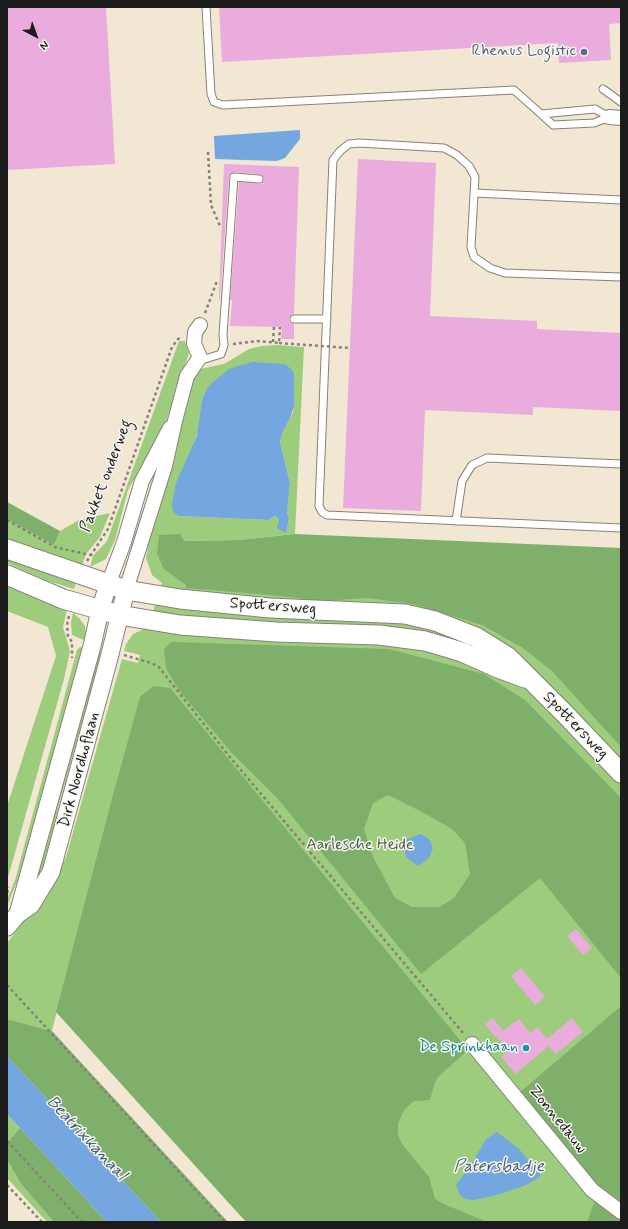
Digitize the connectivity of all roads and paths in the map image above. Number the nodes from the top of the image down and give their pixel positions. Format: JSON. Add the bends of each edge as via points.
{"nodes":[{"id":1,"x":206,"y":7,"type":"edge"},
{"id":2,"x":603,"y":89,"type":"dead end"},
{"id":3,"x":621,"y":102,"type":"edge"},
{"id":4,"x":542,"y":114,"type":"junction"},
{"id":5,"x":615,"y":117,"type":"edge"},
{"id":6,"x":208,"y":152,"type":"dead end"},
{"id":7,"x":259,"y":179,"type":"dead end"},
{"id":8,"x":474,"y":193,"type":"junction"},
{"id":9,"x":621,"y":200,"type":"edge"},
{"id":10,"x":220,"y":233,"type":"dead end"},
{"id":11,"x":218,"y":276,"type":"dead end"},
{"id":12,"x":621,"y":277,"type":"edge"},
{"id":13,"x":294,"y":319,"type":"dead end"},
{"id":14,"x":327,"y":319,"type":"junction"},
{"id":15,"x":274,"y":327,"type":"dead end"},
{"id":16,"x":280,"y":327,"type":"dead end"},
{"id":17,"x":198,"y":328,"type":"junction"},
{"id":18,"x":274,"y":342,"type":"junction"},
{"id":19,"x":280,"y":343,"type":"junction"},
{"id":20,"x":224,"y":344,"type":"junction"},
{"id":21,"x":350,"y":348,"type":"dead end"},
{"id":22,"x":200,"y":357,"type":"junction"},
{"id":23,"x":621,"y":464,"type":"edge"},
{"id":24,"x":7,"y":520,"type":"edge"},
{"id":25,"x":456,"y":521,"type":"junction"},
{"id":26,"x":621,"y":528,"type":"edge"},
{"id":27,"x":7,"y":549,"type":"edge"},
{"id":28,"x":90,"y":555,"type":"junction"},
{"id":29,"x":7,"y":575,"type":"edge"},
{"id":30,"x":81,"y":575,"type":"junction"},
{"id":31,"x":117,"y":588,"type":"junction"},
{"id":32,"x":74,"y":602,"type":"junction"},
{"id":33,"x":100,"y":610,"type":"junction"},
{"id":34,"x":119,"y":615,"type":"junction"},
{"id":35,"x":72,"y":642,"type":"dead end"},
{"id":36,"x":158,"y":666,"type":"dead end"},
{"id":37,"x":528,"y":679,"type":"junction"},
{"id":38,"x":621,"y":773,"type":"edge"},
{"id":39,"x":18,"y":914,"type":"junction"},
{"id":40,"x":7,"y":927,"type":"edge"},
{"id":41,"x":7,"y":985,"type":"edge"},
{"id":42,"x":472,"y":1044,"type":"joint"},
{"id":43,"x":7,"y":1142,"type":"edge"},
{"id":44,"x":7,"y":1185,"type":"edge"},
{"id":45,"x":621,"y":1212,"type":"edge"},
{"id":46,"x":42,"y":1222,"type":"edge"},
{"id":47,"x":82,"y":1222,"type":"edge"},
{"id":48,"x":225,"y":1222,"type":"edge"}],
"edges":[{"from":1,"to":4,"type":"lane","via":[[211,94],[214,102],[223,105],[514,90]]},
{"from":2,"to":3,"type":"lane"},
{"from":4,"to":5,"type":"lane","via":[[594,109]]},
{"from":4,"to":5,"type":"lane","via":[[553,125],[594,123]]},
{"from":6,"to":10,"type":"path","via":[[211,205],[220,226]]},
{"from":7,"to":20,"type":"lane","via":[[234,176]]},
{"from":8,"to":9,"type":"lane"},
{"from":8,"to":12,"type":"lane","via":[[471,247],[474,257],[490,268],[505,273]]},
{"from":8,"to":14,"type":"lane","via":[[475,177],[469,166],[444,148],[359,143],[349,144],[340,151],[333,160]]},
{"from":11,"to":17,"type":"path"},
{"from":13,"to":14,"type":"lane"},
{"from":14,"to":25,"type":"lane","via":[[319,506],[322,512],[327,515]]},
{"from":15,"to":18,"type":"path"},
{"from":16,"to":19,"type":"path"},
{"from":17,"to":22,"type":"street","via":[[194,344]]},
{"from":17,"to":28,"type":"path","name":"Pakket onderweg","via":[[178,339],[172,347],[108,529]]},
{"from":18,"to":19,"type":"path"},
{"from":18,"to":20,"type":"path"},
{"from":19,"to":21,"type":"path","bridge":true},
{"from":20,"to":22,"type":"lane","via":[[221,354],[205,359]]},
{"from":22,"to":31,"type":"street","via":[[187,376],[175,421],[142,481],[124,542]]},
{"from":23,"to":25,"type":"lane","via":[[487,458],[472,465],[462,481]]},
{"from":24,"to":28,"type":"path","via":[[55,547]]},
{"from":25,"to":26,"type":"lane"},
{"from":27,"to":30,"type":"main road","name":"Spottersweg"},
{"from":28,"to":30,"type":"path","name":"Pakket onderweg"},
{"from":29,"to":32,"type":"main road","name":"Spottersweg"},
{"from":30,"to":31,"type":"main road","name":"Spottersweg"},
{"from":31,"to":33,"type":"street","name":"Dirk Noordhoflaan"},
{"from":31,"to":34,"type":"street","name":"Dirk Noordhoflaan"},
{"from":31,"to":37,"type":"main road","name":"Spottersweg","via":[[180,599],[270,608],[405,614],[435,621],[476,637],[508,657]]},
{"from":32,"to":33,"type":"main road","name":"Spottersweg"},
{"from":32,"to":35,"type":"path","via":[[67,625],[68,636]]},
{"from":33,"to":34,"type":"main road","name":"Spottersweg"},
{"from":33,"to":39,"type":"street","name":"Dirk Noordhoflaan"},
{"from":34,"to":37,"type":"main road","name":"Spottersweg","via":[[180,625],[276,632],[379,635],[425,641],[462,652]]},
{"from":34,"to":39,"type":"street","name":"Dirk Noordhoflaan","via":[[52,872],[31,905]]},
{"from":36,"to":42,"type":"path","via":[[229,756]]},
{"from":37,"to":38,"type":"main road","name":"Spottersweg"},
{"from":39,"to":40,"type":"street","name":"Dirk Noordhoflaan"},
{"from":41,"to":48,"type":"path"},
{"from":42,"to":45,"type":"street","name":"Zonnedauw","via":[[592,1190]]},
{"from":43,"to":47,"type":"path"},
{"from":44,"to":46,"type":"path"}]}
